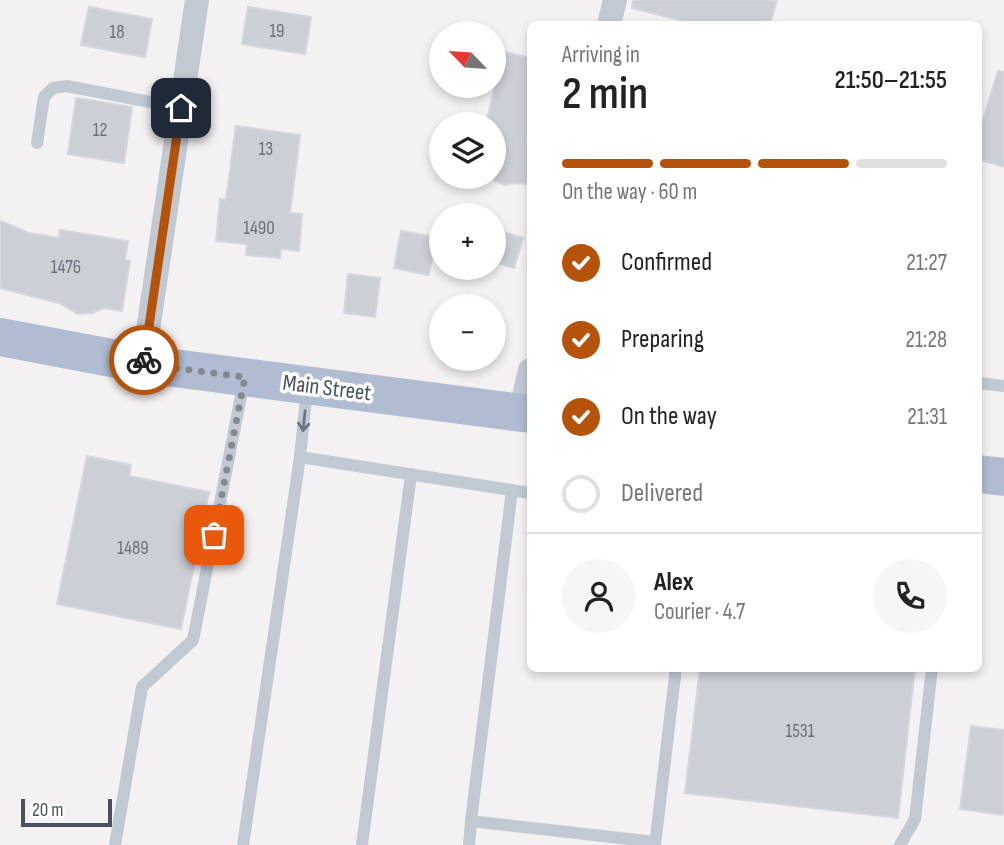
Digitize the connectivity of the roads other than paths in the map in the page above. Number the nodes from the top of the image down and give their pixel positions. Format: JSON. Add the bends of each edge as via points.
{"nodes":[{"id":1,"x":197,"y":0,"type":"edge"},
{"id":2,"x":615,"y":0,"type":"edge"},
{"id":3,"x":610,"y":21,"type":"edge"},
{"id":4,"x":181,"y":108,"type":"junction"},
{"id":5,"x":37,"y":143,"type":"dead end"},
{"id":6,"x":0,"y":337,"type":"edge"},
{"id":7,"x":143,"y":364,"type":"junction"},
{"id":8,"x":245,"y":377,"type":"junction"},
{"id":9,"x":982,"y":383,"type":"edge"},
{"id":10,"x":308,"y":385,"type":"junction"},
{"id":11,"x":1004,"y":386,"type":"edge"},
{"id":12,"x":527,"y":396,"type":"edge"},
{"id":13,"x":525,"y":414,"type":"edge"},
{"id":14,"x":300,"y":457,"type":"junction"},
{"id":15,"x":411,"y":474,"type":"junction"},
{"id":16,"x":982,"y":474,"type":"edge"},
{"id":17,"x":1004,"y":477,"type":"edge"},
{"id":18,"x":512,"y":490,"type":"junction"},
{"id":19,"x":527,"y":492,"type":"edge"},
{"id":20,"x":676,"y":672,"type":"edge"},
{"id":21,"x":932,"y":672,"type":"edge"},
{"id":22,"x":471,"y":821,"type":"junction"},
{"id":23,"x":655,"y":844,"type":"edge"},
{"id":24,"x":115,"y":845,"type":"edge"},
{"id":25,"x":243,"y":845,"type":"edge"},
{"id":26,"x":362,"y":845,"type":"edge"},
{"id":27,"x":468,"y":845,"type":"edge"},
{"id":28,"x":900,"y":845,"type":"edge"}],
"edges":[{"from":1,"to":4,"type":"street"},
{"from":2,"to":3,"type":"street"},
{"from":4,"to":5,"type":"lane","via":[[67,86],[53,88],[44,97]]},
{"from":4,"to":7,"type":"street"},
{"from":6,"to":7,"type":"main road","name":"Main Street"},
{"from":7,"to":8,"type":"main road","name":"Main Street"},
{"from":8,"to":10,"type":"main road","name":"Main Street"},
{"from":8,"to":24,"type":"lane","via":[[193,640],[142,687]]},
{"from":9,"to":11,"type":"lane"},
{"from":10,"to":13,"type":"main road","name":"Main Street"},
{"from":10,"to":14,"type":"lane","one_way":true},
{"from":12,"to":13,"type":"street"},
{"from":14,"to":15,"type":"lane"},
{"from":14,"to":25,"type":"lane"},
{"from":15,"to":18,"type":"lane"},
{"from":15,"to":26,"type":"lane"},
{"from":16,"to":17,"type":"main road"},
{"from":18,"to":19,"type":"lane"},
{"from":18,"to":22,"type":"lane"},
{"from":20,"to":23,"type":"lane"},
{"from":21,"to":28,"type":"lane","via":[[915,819]]},
{"from":22,"to":23,"type":"lane"},
{"from":22,"to":27,"type":"lane"}]}
